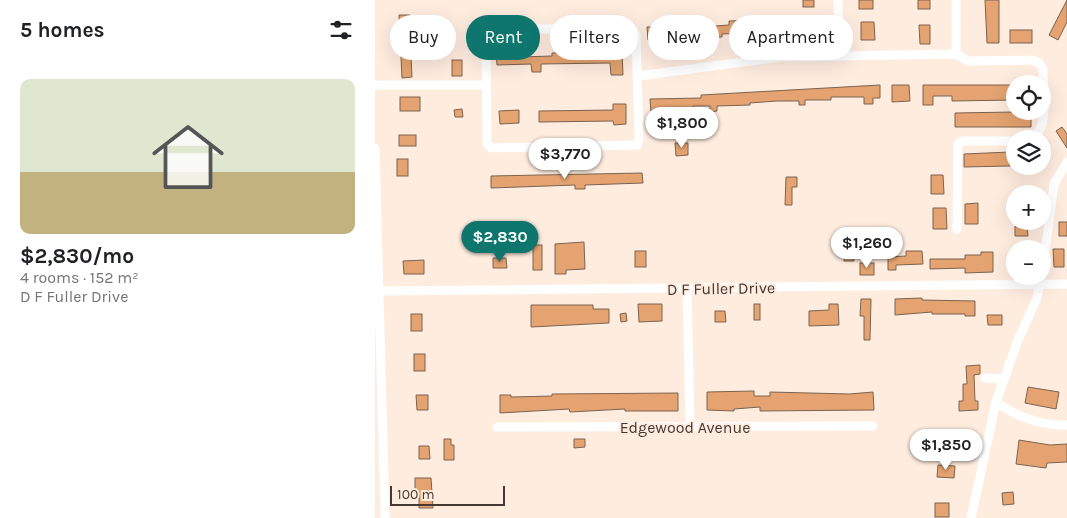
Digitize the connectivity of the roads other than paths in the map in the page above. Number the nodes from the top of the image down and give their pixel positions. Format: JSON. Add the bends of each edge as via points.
{"nodes":[{"id":1,"x":838,"y":0,"type":"edge"},
{"id":2,"x":955,"y":0,"type":"edge"},
{"id":3,"x":838,"y":15,"type":"edge"},
{"id":4,"x":957,"y":54,"type":"junction"},
{"id":5,"x":853,"y":56,"type":"edge"},
{"id":6,"x":758,"y":60,"type":"edge"},
{"id":7,"x":638,"y":76,"type":"junction"},
{"id":8,"x":375,"y":85,"type":"edge"},
{"id":9,"x":486,"y":85,"type":"junction"},
{"id":10,"x":1041,"y":130,"type":"edge"},
{"id":11,"x":1006,"y":141,"type":"edge"},
{"id":12,"x":375,"y":148,"type":"edge"},
{"id":13,"x":1067,"y":162,"type":"edge"},
{"id":14,"x":957,"y":229,"type":"dead end"},
{"id":15,"x":1047,"y":240,"type":"edge"},
{"id":16,"x":1006,"y":281,"type":"edge"},
{"id":17,"x":1051,"y":282,"type":"edge"},
{"id":18,"x":1067,"y":284,"type":"edge"},
{"id":19,"x":1040,"y":285,"type":"edge"},
{"id":20,"x":687,"y":288,"type":"junction"},
{"id":21,"x":377,"y":291,"type":"edge"},
{"id":22,"x":985,"y":378,"type":"dead end"},
{"id":23,"x":1004,"y":379,"type":"junction"},
{"id":24,"x":996,"y":402,"type":"junction"},
{"id":25,"x":1067,"y":425,"type":"edge"},
{"id":26,"x":873,"y":426,"type":"dead end"},
{"id":27,"x":497,"y":427,"type":"dead end"},
{"id":28,"x":690,"y":427,"type":"junction"},
{"id":29,"x":385,"y":518,"type":"edge"},
{"id":30,"x":971,"y":518,"type":"edge"}],
"edges":[{"from":1,"to":3,"type":"street"},
{"from":2,"to":4,"type":"street"},
{"from":4,"to":5,"type":"street"},
{"from":4,"to":10,"type":"street","via":[[968,61],[1032,60],[1039,63],[1043,70]]},
{"from":6,"to":7,"type":"street"},
{"from":7,"to":9,"type":"street","via":[[636,35],[625,27],[493,30],[488,32],[486,40]]},
{"from":7,"to":9,"type":"street","via":[[639,138],[637,145],[633,146],[491,148],[487,143]]},
{"from":8,"to":9,"type":"street"},
{"from":11,"to":14,"type":"street","via":[[963,140],[958,144]]},
{"from":12,"to":21,"type":"street"},
{"from":13,"to":15,"type":"street","via":[[1054,184]]},
{"from":16,"to":20,"type":"street","name":"D F Fuller Drive"},
{"from":17,"to":18,"type":"street","name":"D F Fuller Drive"},
{"from":19,"to":23,"type":"street"},
{"from":20,"to":21,"type":"street","name":"D F Fuller Drive"},
{"from":20,"to":28,"type":"street"},
{"from":21,"to":29,"type":"street"},
{"from":22,"to":23,"type":"street"},
{"from":23,"to":24,"type":"street"},
{"from":24,"to":25,"type":"street","via":[[1035,421]]},
{"from":24,"to":30,"type":"street"},
{"from":26,"to":28,"type":"street","name":"Edgewood Avenue"},
{"from":27,"to":28,"type":"street","name":"Edgewood Avenue"}]}
